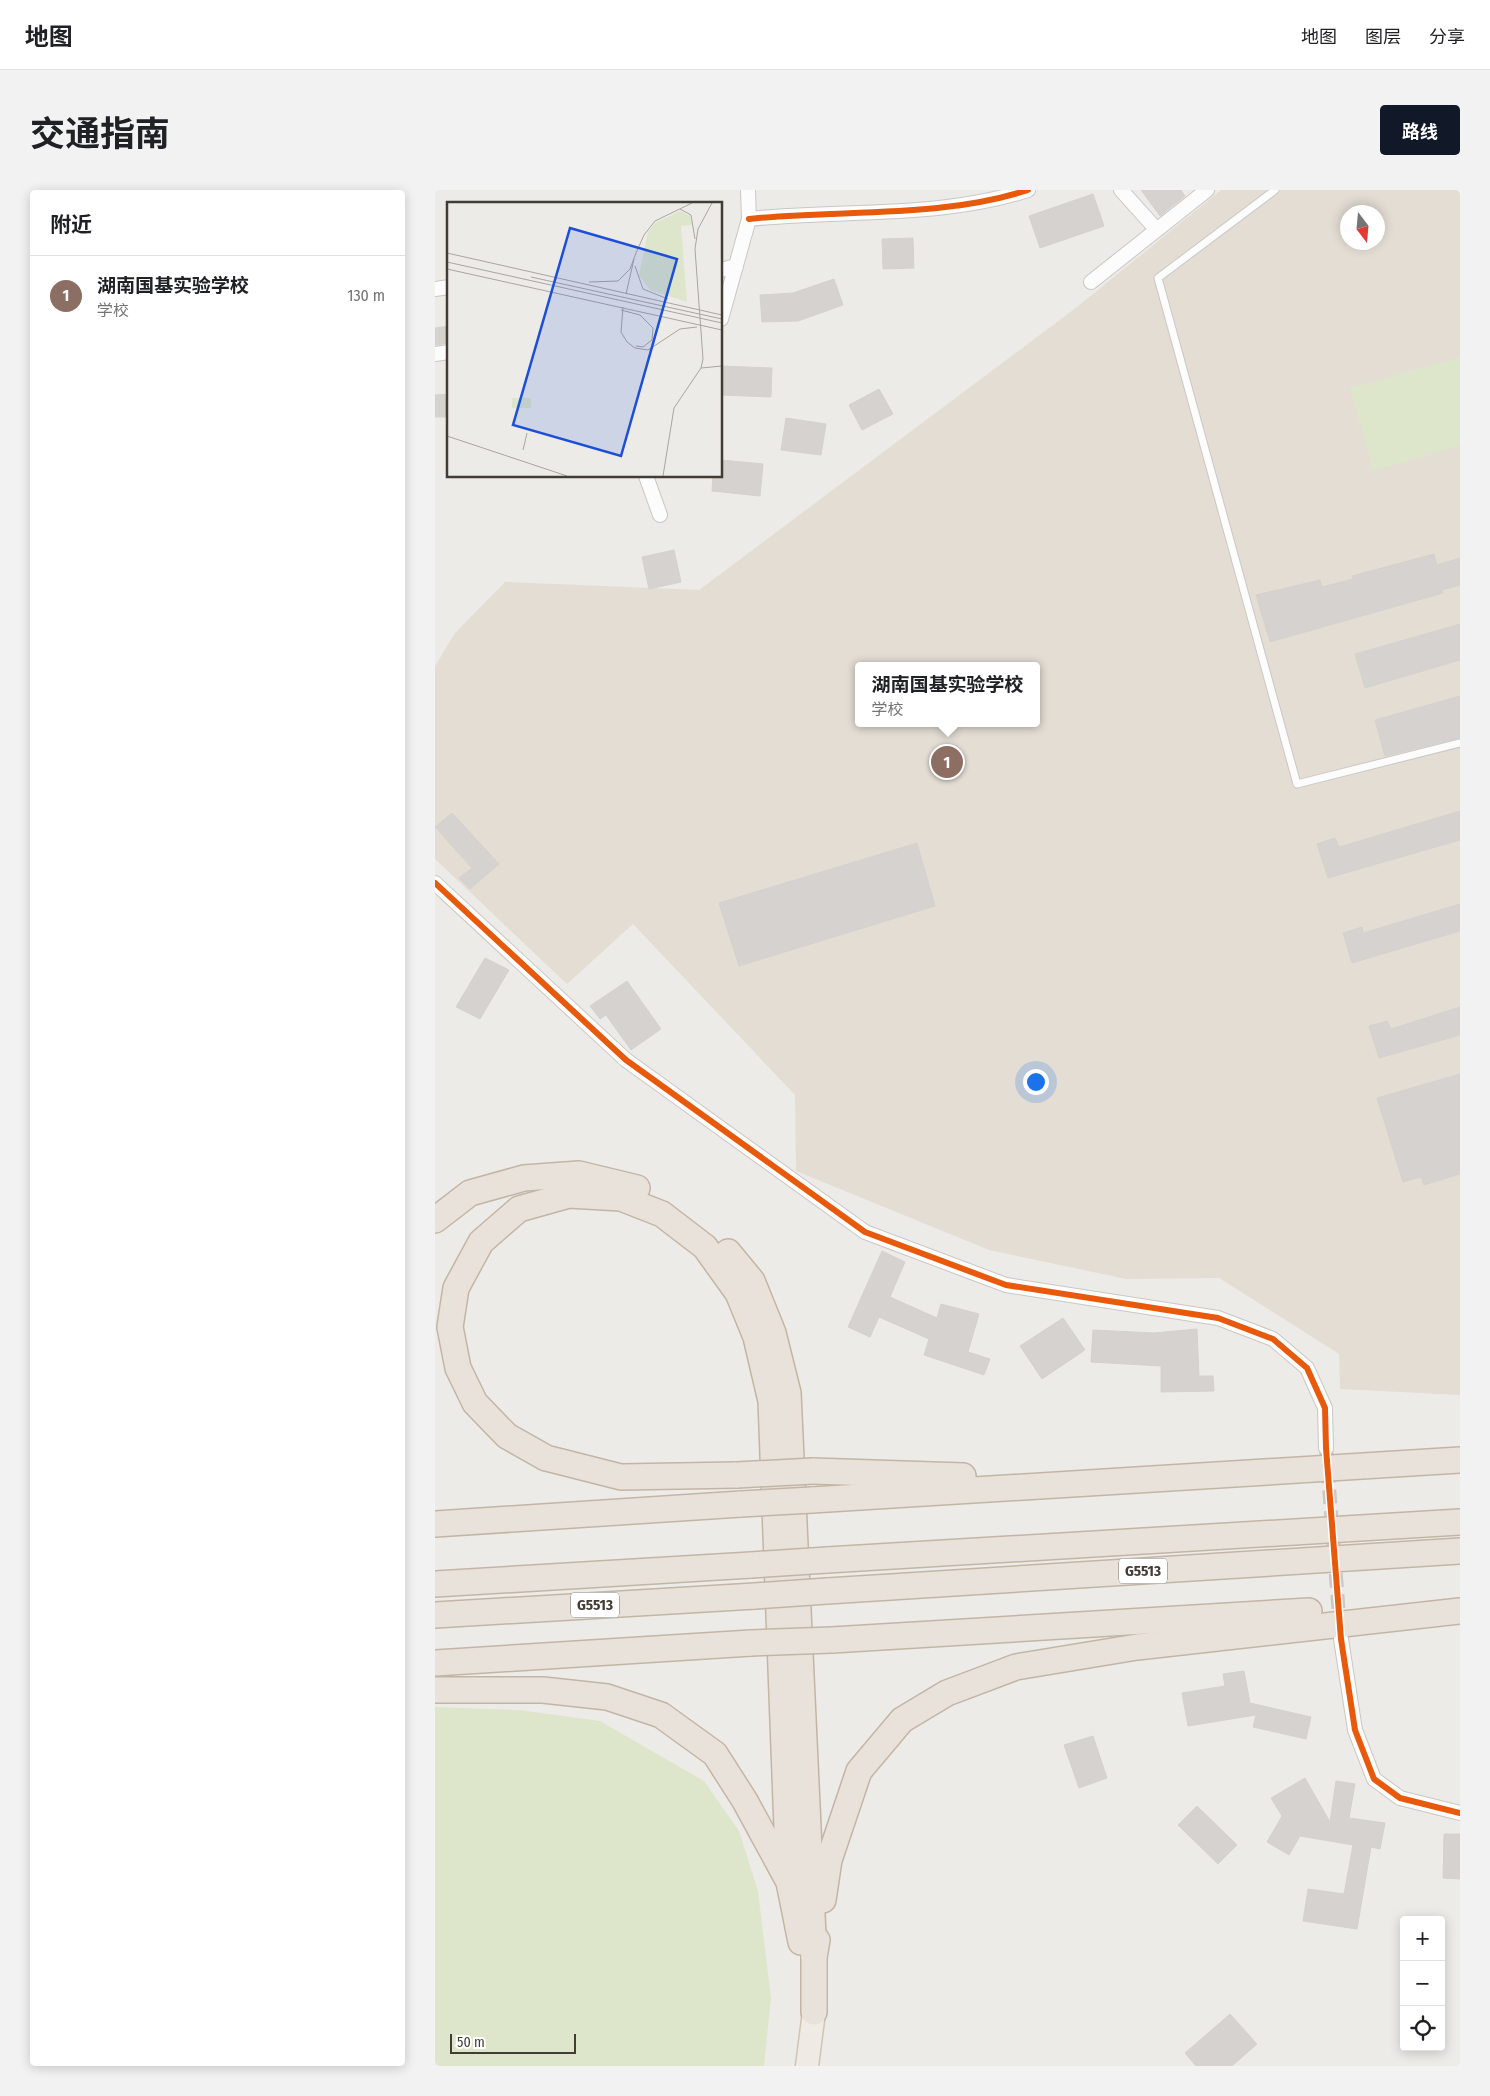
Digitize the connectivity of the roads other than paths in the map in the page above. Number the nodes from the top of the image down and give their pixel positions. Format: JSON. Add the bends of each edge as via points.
{"nodes":[{"id":1,"x":748,"y":190,"type":"edge"},
{"id":2,"x":1028,"y":190,"type":"edge"},
{"id":3,"x":1121,"y":190,"type":"edge"},
{"id":4,"x":1207,"y":190,"type":"edge"},
{"id":5,"x":1275,"y":190,"type":"edge"},
{"id":6,"x":749,"y":220,"type":"junction"},
{"id":7,"x":1156,"y":229,"type":"junction"},
{"id":8,"x":736,"y":266,"type":"junction"},
{"id":9,"x":723,"y":269,"type":"edge"},
{"id":10,"x":1091,"y":282,"type":"dead end"},
{"id":11,"x":723,"y":312,"type":"edge"},
{"id":12,"x":647,"y":478,"type":"edge"},
{"id":13,"x":660,"y":515,"type":"dead end"},
{"id":14,"x":1460,"y":743,"type":"edge"},
{"id":15,"x":435,"y":883,"type":"edge"},
{"id":16,"x":435,"y":1220,"type":"edge"},
{"id":17,"x":1326,"y":1448,"type":"tunnel mouth"},
{"id":18,"x":1460,"y":1460,"type":"edge"},
{"id":19,"x":1110,"y":1481,"type":"junction"},
{"id":20,"x":1460,"y":1522,"type":"edge"},
{"id":21,"x":435,"y":1524,"type":"edge"},
{"id":22,"x":1460,"y":1551,"type":"edge"},
{"id":23,"x":435,"y":1584,"type":"edge"},
{"id":24,"x":1460,"y":1601,"type":"edge"},
{"id":25,"x":1460,"y":1610,"type":"edge"},
{"id":26,"x":435,"y":1615,"type":"edge"},
{"id":27,"x":1341,"y":1639,"type":"tunnel mouth"},
{"id":28,"x":435,"y":1663,"type":"edge"},
{"id":29,"x":435,"y":1690,"type":"edge"},
{"id":30,"x":1460,"y":1813,"type":"edge"},
{"id":31,"x":789,"y":1882,"type":"junction"},
{"id":32,"x":814,"y":1956,"type":"junction"},
{"id":33,"x":811,"y":2012,"type":"junction"},
{"id":34,"x":808,"y":2062,"type":"edge"}],
"edges":[{"from":1,"to":6,"type":"street"},
{"from":2,"to":6,"type":"street","via":[[961,206],[795,214]]},
{"from":3,"to":7,"type":"street"},
{"from":4,"to":7,"type":"street"},
{"from":5,"to":14,"type":"lane","via":[[1158,278],[1297,784]]},
{"from":6,"to":8,"type":"street"},
{"from":7,"to":10,"type":"street"},
{"from":8,"to":9,"type":"street"},
{"from":8,"to":11,"type":"street"},
{"from":12,"to":13,"type":"street"},
{"from":15,"to":17,"type":"street","via":[[626,1060],[865,1232],[1006,1285],[1218,1318],[1273,1339],[1307,1368],[1325,1408]]},
{"from":16,"to":32,"type":"highway","via":[[470,1193],[524,1178],[579,1174],[633,1186],[673,1204],[714,1235],[752,1281],[773,1333],[788,1393]]},
{"from":18,"to":19,"type":"highway"},
{"from":19,"to":21,"type":"highway","bridge":true},
{"from":19,"to":31,"type":"highway","bridge":true,"via":[[813,1471],[737,1475],[621,1477],[546,1458],[507,1436],[475,1403],[458,1368],[450,1327],[456,1288],[481,1242],[519,1209],[569,1195],[621,1198],[662,1214],[705,1247],[738,1293],[756,1337],[771,1401]]},
{"from":20,"to":23,"type":"highway","number":"G5513","bridge":true},
{"from":22,"to":26,"type":"highway","number":"G5513","bridge":true},
{"from":24,"to":28,"type":"highway","bridge":true},
{"from":25,"to":32,"type":"highway","via":[[1137,1647],[1016,1667],[947,1693],[902,1720],[859,1771],[829,1860]]},
{"from":27,"to":30,"type":"street","via":[[1355,1730],[1374,1779],[1400,1798]]},
{"from":29,"to":31,"type":"highway","via":[[552,1691],[607,1697],[661,1715],[715,1754]]},
{"from":31,"to":33,"type":"highway"},
{"from":32,"to":33,"type":"highway"},
{"from":33,"to":34,"type":"main road"}]}
